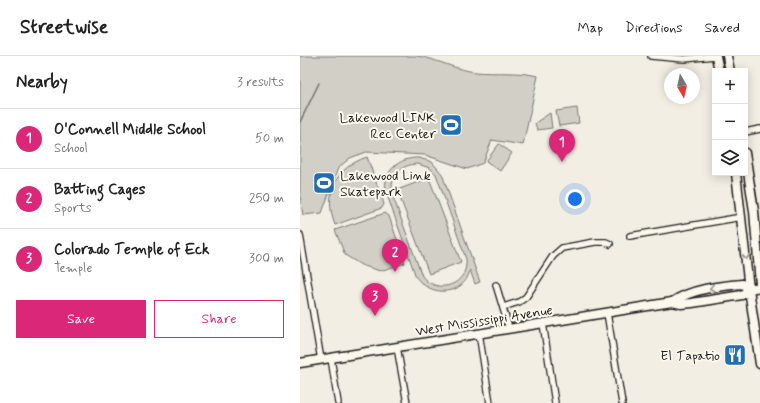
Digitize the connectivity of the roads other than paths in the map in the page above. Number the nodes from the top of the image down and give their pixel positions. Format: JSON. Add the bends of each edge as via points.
{"nodes":[{"id":1,"x":651,"y":56,"type":"edge"},
{"id":2,"x":715,"y":56,"type":"edge"},
{"id":3,"x":727,"y":56,"type":"edge"},
{"id":4,"x":706,"y":57,"type":"edge"},
{"id":5,"x":718,"y":68,"type":"edge"},
{"id":6,"x":729,"y":68,"type":"edge"},
{"id":7,"x":760,"y":129,"type":"edge"},
{"id":8,"x":748,"y":131,"type":"edge"},
{"id":9,"x":748,"y":172,"type":"edge"},
{"id":10,"x":736,"y":176,"type":"edge"},
{"id":11,"x":742,"y":217,"type":"junction"},
{"id":12,"x":300,"y":235,"type":"edge"},
{"id":13,"x":630,"y":236,"type":"dead end"},
{"id":14,"x":610,"y":244,"type":"dead end"},
{"id":15,"x":496,"y":285,"type":"dead end"},
{"id":16,"x":760,"y":286,"type":"edge"},
{"id":17,"x":749,"y":289,"type":"junction"},
{"id":18,"x":672,"y":302,"type":"junction"},
{"id":19,"x":503,"y":307,"type":"junction"},
{"id":20,"x":607,"y":313,"type":"junction"},
{"id":21,"x":543,"y":323,"type":"junction"},
{"id":22,"x":509,"y":328,"type":"junction"},
{"id":23,"x":479,"y":333,"type":"junction"},
{"id":24,"x":397,"y":347,"type":"junction"},
{"id":25,"x":331,"y":358,"type":"junction"},
{"id":26,"x":322,"y":360,"type":"junction"},
{"id":27,"x":300,"y":364,"type":"edge"},
{"id":28,"x":760,"y":364,"type":"edge"},
{"id":29,"x":338,"y":403,"type":"edge"},
{"id":30,"x":407,"y":403,"type":"edge"},
{"id":31,"x":490,"y":403,"type":"edge"},
{"id":32,"x":555,"y":403,"type":"edge"},
{"id":33,"x":622,"y":403,"type":"edge"}],
"edges":[{"from":1,"to":4,"type":"street","via":[[684,59]]},
{"from":2,"to":4,"type":"street"},
{"from":2,"to":5,"type":"main road"},
{"from":3,"to":6,"type":"main road"},
{"from":7,"to":8,"type":"street"},
{"from":9,"to":16,"type":"main road"},
{"from":10,"to":11,"type":"main road"},
{"from":11,"to":13,"type":"street"},
{"from":11,"to":17,"type":"main road","one_way":true},
{"from":12,"to":26,"type":"street"},
{"from":14,"to":19,"type":"street","via":[[595,242],[562,248],[553,256],[526,297]]},
{"from":15,"to":19,"type":"street"},
{"from":16,"to":17,"type":"main road","name":"West Mississippi Avenue"},
{"from":17,"to":18,"type":"main road","name":"West Mississippi Avenue","via":[[742,295],[692,303]]},
{"from":17,"to":18,"type":"main road","name":"West Mississippi Avenue","one_way":true,"via":[[742,284],[720,286],[689,294]]},
{"from":17,"to":28,"type":"main road"},
{"from":18,"to":20,"type":"main road","name":"West Mississippi Avenue"},
{"from":19,"to":22,"type":"street"},
{"from":20,"to":21,"type":"main road","name":"West Mississippi Avenue"},
{"from":20,"to":33,"type":"street"},
{"from":21,"to":22,"type":"main road","name":"West Mississippi Avenue"},
{"from":21,"to":32,"type":"street"},
{"from":22,"to":23,"type":"main road","name":"West Mississippi Avenue"},
{"from":23,"to":24,"type":"main road","name":"West Mississippi Avenue"},
{"from":23,"to":31,"type":"street"},
{"from":24,"to":25,"type":"main road","name":"West Mississippi Avenue"},
{"from":24,"to":30,"type":"street"},
{"from":25,"to":26,"type":"main road","name":"West Mississippi Avenue"},
{"from":25,"to":29,"type":"street"},
{"from":26,"to":27,"type":"main road","name":"West Mississippi Avenue"}]}
